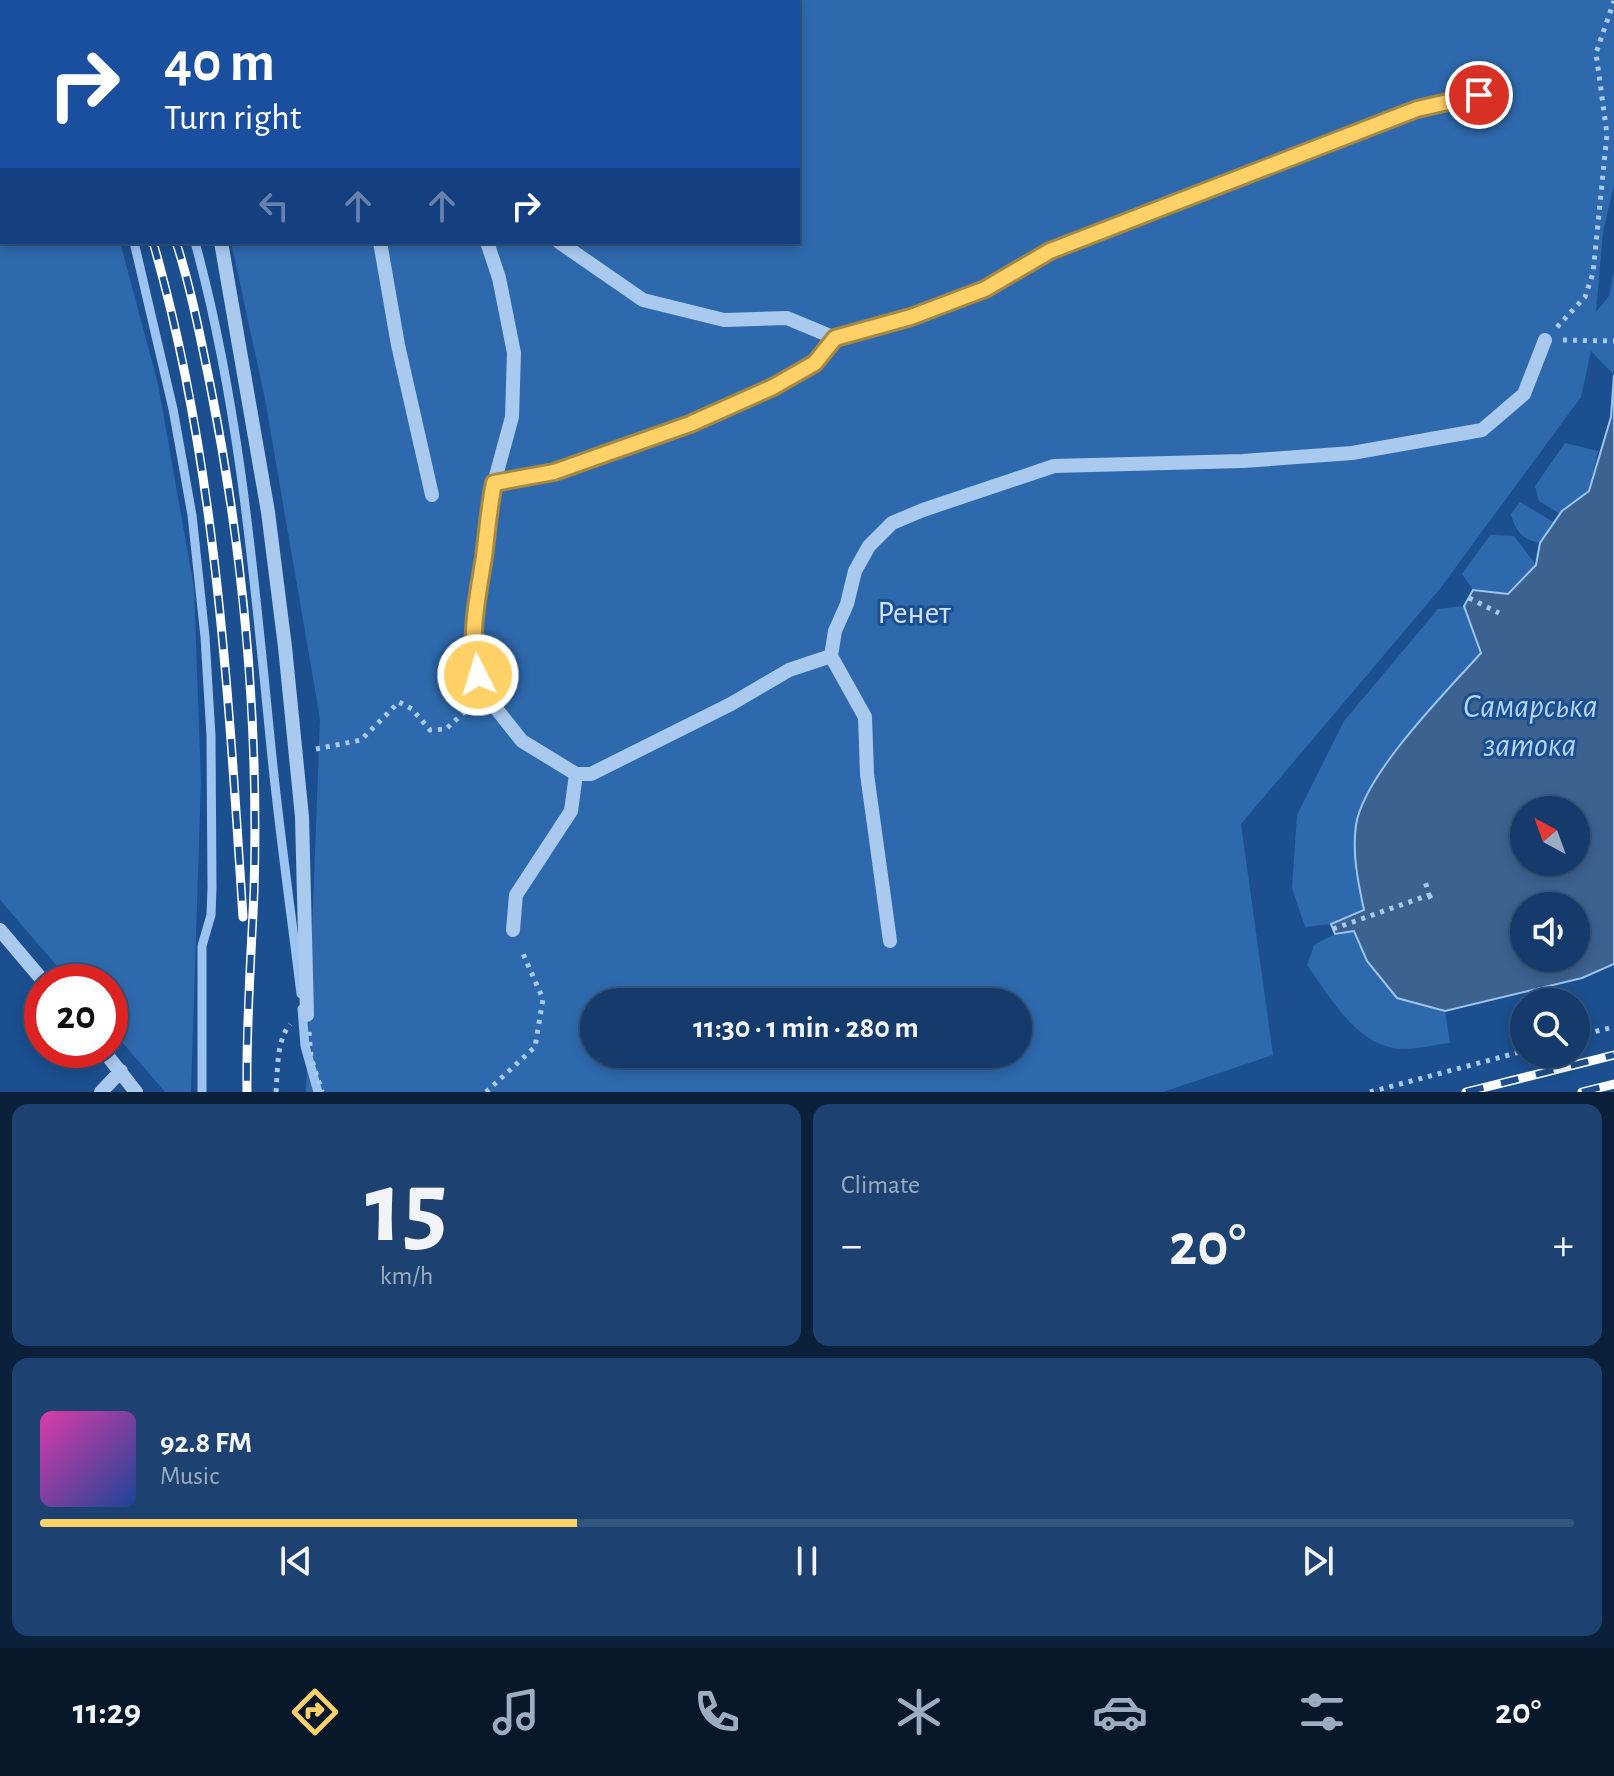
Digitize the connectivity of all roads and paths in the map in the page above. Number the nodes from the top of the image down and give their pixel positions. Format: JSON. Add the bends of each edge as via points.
{"nodes":[{"id":1,"x":1614,"y":1,"type":"edge"},
{"id":2,"x":1479,"y":95,"type":"dead end"},
{"id":3,"x":1614,"y":169,"type":"edge"},
{"id":4,"x":1604,"y":170,"type":"junction"},
{"id":5,"x":221,"y":244,"type":"edge"},
{"id":6,"x":380,"y":244,"type":"edge"},
{"id":7,"x":488,"y":244,"type":"edge"},
{"id":8,"x":562,"y":244,"type":"edge"},
{"id":9,"x":835,"y":338,"type":"junction"},
{"id":10,"x":1545,"y":340,"type":"junction"},
{"id":11,"x":1614,"y":341,"type":"edge"},
{"id":12,"x":494,"y":483,"type":"junction"},
{"id":13,"x":432,"y":495,"type":"dead end"},
{"id":14,"x":1469,"y":598,"type":"dead end"},
{"id":15,"x":1499,"y":613,"type":"dead end"},
{"id":16,"x":831,"y":656,"type":"junction"},
{"id":17,"x":483,"y":692,"type":"junction"},
{"id":18,"x":296,"y":753,"type":"junction"},
{"id":19,"x":576,"y":774,"type":"junction"},
{"id":20,"x":1425,"y":881,"type":"dead end"},
{"id":21,"x":1429,"y":895,"type":"junction"},
{"id":22,"x":1433,"y":902,"type":"dead end"},
{"id":23,"x":1333,"y":929,"type":"dead end"},
{"id":24,"x":0,"y":930,"type":"edge"},
{"id":25,"x":513,"y":930,"type":"joint"},
{"id":26,"x":890,"y":941,"type":"dead end"},
{"id":27,"x":29,"y":964,"type":"edge"},
{"id":28,"x":301,"y":1016,"type":"junction"},
{"id":29,"x":1614,"y":1027,"type":"edge"},
{"id":30,"x":1590,"y":1033,"type":"edge"},
{"id":31,"x":1510,"y":1055,"type":"edge"},
{"id":32,"x":118,"y":1068,"type":"edge"},
{"id":33,"x":121,"y":1071,"type":"junction"},
{"id":34,"x":101,"y":1092,"type":"edge"},
{"id":35,"x":136,"y":1092,"type":"edge"},
{"id":36,"x":276,"y":1092,"type":"edge"},
{"id":37,"x":322,"y":1092,"type":"edge"},
{"id":38,"x":486,"y":1092,"type":"edge"},
{"id":39,"x":1370,"y":1092,"type":"edge"}],
"edges":[{"from":1,"to":4,"type":"path","via":[[1596,53],[1607,134]]},
{"from":2,"to":9,"type":"street","via":[[1417,109],[1050,251],[985,289]]},
{"from":3,"to":4,"type":"path"},
{"from":4,"to":10,"type":"path","via":[[1585,297]]},
{"from":5,"to":18,"type":"street","via":[[268,512]]},
{"from":6,"to":13,"type":"street"},
{"from":7,"to":12,"type":"street","via":[[514,353],[512,417]]},
{"from":8,"to":9,"type":"street","via":[[643,300],[724,320],[787,318]]},
{"from":9,"to":12,"type":"street","via":[[805,369],[690,424],[554,472]]},
{"from":10,"to":11,"type":"path"},
{"from":10,"to":16,"type":"street","via":[[1524,394],[1482,430],[1352,453],[1054,466],[892,523],[869,546],[855,571]]},
{"from":12,"to":17,"type":"street","via":[[473,658]]},
{"from":14,"to":15,"type":"path"},
{"from":16,"to":19,"type":"street","via":[[789,670],[591,774]]},
{"from":16,"to":26,"type":"street","via":[[865,717],[867,774]]},
{"from":17,"to":18,"type":"path","via":[[446,729],[430,730],[399,702],[361,740]]},
{"from":17,"to":19,"type":"street","via":[[522,741]]},
{"from":18,"to":28,"type":"street","via":[[302,817]]},
{"from":19,"to":25,"type":"street","via":[[571,811],[516,895]]},
{"from":20,"to":21,"type":"path"},
{"from":21,"to":22,"type":"path"},
{"from":21,"to":23,"type":"path"},
{"from":24,"to":27,"type":"street"},
{"from":25,"to":38,"type":"path","via":[[543,999],[535,1047]]},
{"from":28,"to":36,"type":"path","via":[[284,1032]]},
{"from":28,"to":37,"type":"path"},
{"from":29,"to":30,"type":"path"},
{"from":31,"to":39,"type":"path"},
{"from":32,"to":33,"type":"street"},
{"from":33,"to":34,"type":"street"},
{"from":33,"to":35,"type":"street"}]}
